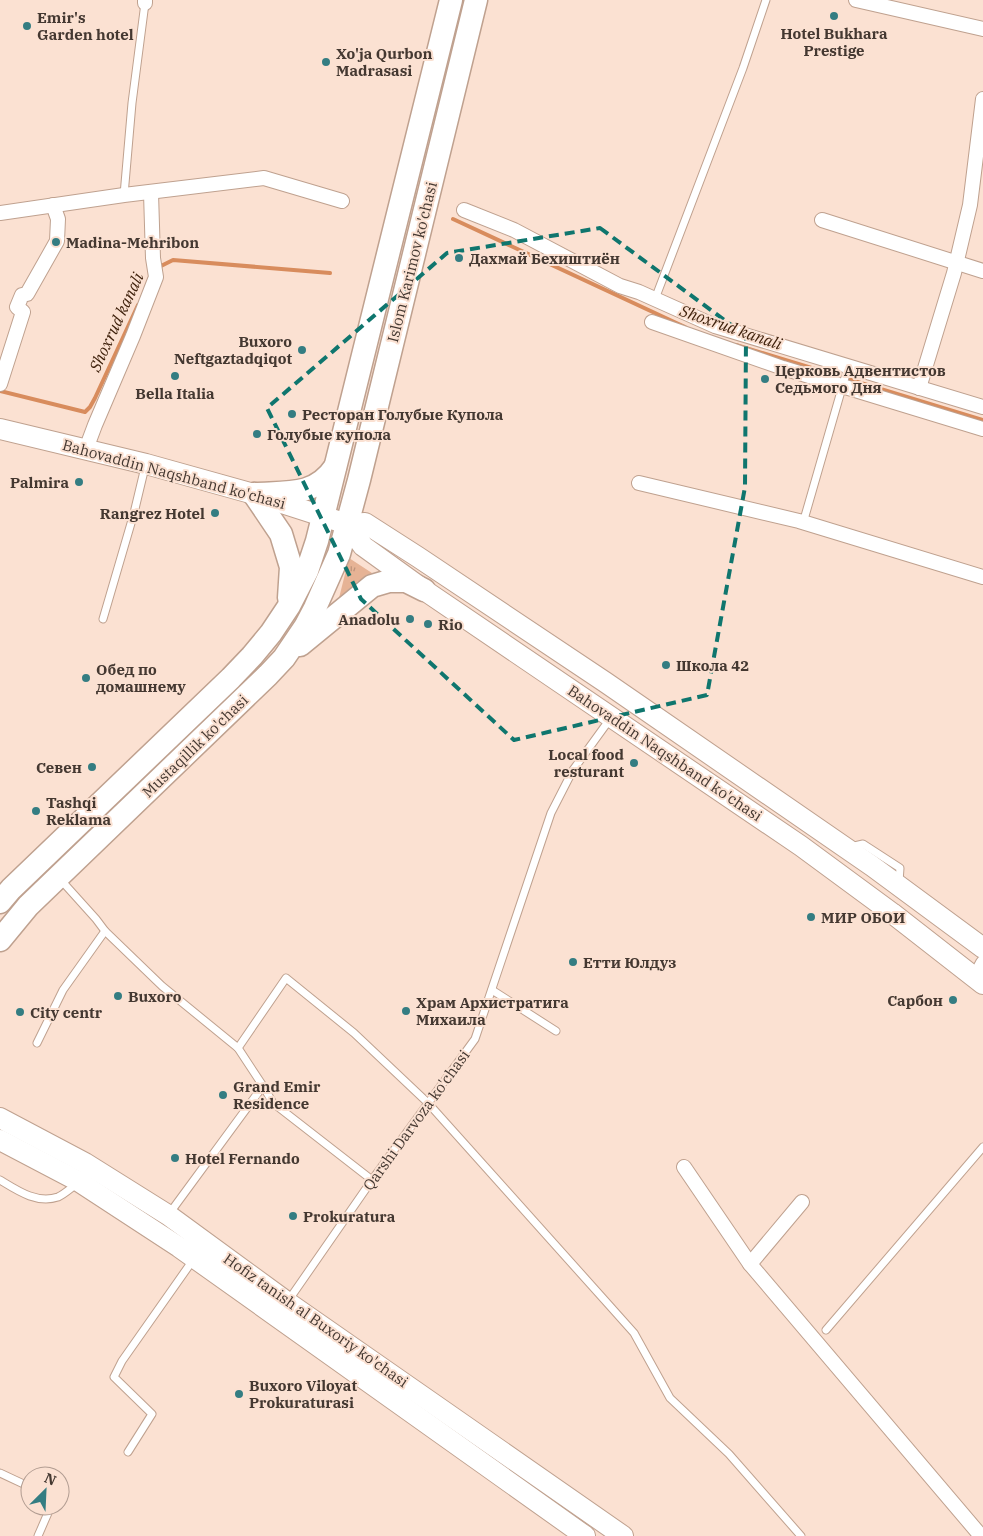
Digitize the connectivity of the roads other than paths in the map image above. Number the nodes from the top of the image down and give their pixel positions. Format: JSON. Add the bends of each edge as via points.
{"nodes":[{"id":1,"x":451,"y":0,"type":"edge"},
{"id":2,"x":476,"y":0,"type":"edge"},
{"id":3,"x":766,"y":0,"type":"edge"},
{"id":4,"x":856,"y":0,"type":"edge"},
{"id":5,"x":145,"y":2,"type":"edge"},
{"id":6,"x":983,"y":29,"type":"edge"},
{"id":7,"x":983,"y":99,"type":"edge"},
{"id":8,"x":979,"y":161,"type":"edge"},
{"id":9,"x":151,"y":192,"type":"junction"},
{"id":10,"x":124,"y":195,"type":"junction"},
{"id":11,"x":342,"y":201,"type":"dead end"},
{"id":12,"x":53,"y":205,"type":"junction"},
{"id":13,"x":464,"y":210,"type":"dead end"},
{"id":14,"x":0,"y":213,"type":"edge"},
{"id":15,"x":822,"y":220,"type":"dead end"},
{"id":16,"x":956,"y":262,"type":"junction"},
{"id":17,"x":983,"y":271,"type":"edge"},
{"id":18,"x":655,"y":299,"type":"junction"},
{"id":19,"x":652,"y":322,"type":"dead end"},
{"id":20,"x":3,"y":362,"type":"edge"},
{"id":21,"x":848,"y":367,"type":"junction"},
{"id":22,"x":0,"y":384,"type":"edge"},
{"id":23,"x":842,"y":386,"type":"junction"},
{"id":24,"x":919,"y":388,"type":"junction"},
{"id":25,"x":983,"y":407,"type":"edge"},
{"id":26,"x":0,"y":429,"type":"edge"},
{"id":27,"x":983,"y":429,"type":"edge"},
{"id":28,"x":86,"y":449,"type":"junction"},
{"id":29,"x":146,"y":464,"type":"junction"},
{"id":30,"x":335,"y":467,"type":"junction"},
{"id":31,"x":639,"y":483,"type":"dead end"},
{"id":32,"x":254,"y":494,"type":"junction"},
{"id":33,"x":323,"y":516,"type":"junction"},
{"id":34,"x":803,"y":523,"type":"junction"},
{"id":35,"x":347,"y":524,"type":"junction"},
{"id":36,"x":983,"y":577,"type":"edge"},
{"id":37,"x":424,"y":590,"type":"junction"},
{"id":38,"x":289,"y":606,"type":"junction"},
{"id":39,"x":103,"y":619,"type":"dead end"},
{"id":40,"x":284,"y":658,"type":"junction"},
{"id":41,"x":612,"y":717,"type":"junction"},
{"id":42,"x":58,"y":877,"type":"junction"},
{"id":43,"x":4,"y":894,"type":"edge"},
{"id":44,"x":105,"y":931,"type":"junction"},
{"id":45,"x":0,"y":940,"type":"edge"},
{"id":46,"x":983,"y":948,"type":"edge"},
{"id":47,"x":980,"y":975,"type":"edge"},
{"id":48,"x":492,"y":990,"type":"junction"},
{"id":49,"x":556,"y":1031,"type":"dead end"},
{"id":50,"x":37,"y":1043,"type":"dead end"},
{"id":51,"x":238,"y":1048,"type":"junction"},
{"id":52,"x":263,"y":1086,"type":"junction"},
{"id":53,"x":428,"y":1102,"type":"junction"},
{"id":54,"x":0,"y":1118,"type":"edge"},
{"id":55,"x":0,"y":1140,"type":"edge"},
{"id":56,"x":983,"y":1147,"type":"edge"},
{"id":57,"x":684,"y":1167,"type":"dead end"},
{"id":58,"x":0,"y":1180,"type":"edge"},
{"id":59,"x":372,"y":1180,"type":"junction"},
{"id":60,"x":80,"y":1182,"type":"junction"},
{"id":61,"x":802,"y":1202,"type":"dead end"},
{"id":62,"x":168,"y":1215,"type":"junction"},
{"id":63,"x":194,"y":1258,"type":"junction"},
{"id":64,"x":750,"y":1264,"type":"junction"},
{"id":65,"x":282,"y":1310,"type":"junction"},
{"id":66,"x":826,"y":1330,"type":"dead end"},
{"id":67,"x":447,"y":1413,"type":"junction"},
{"id":68,"x":435,"y":1430,"type":"junction"},
{"id":69,"x":128,"y":1452,"type":"dead end"},
{"id":70,"x":0,"y":1473,"type":"edge"},
{"id":71,"x":20,"y":1482,"type":"edge"},
{"id":72,"x":47,"y":1516,"type":"edge"},
{"id":73,"x":38,"y":1536,"type":"edge"},
{"id":74,"x":585,"y":1536,"type":"edge"},
{"id":75,"x":623,"y":1536,"type":"edge"},
{"id":76,"x":801,"y":1536,"type":"edge"},
{"id":77,"x":980,"y":1536,"type":"edge"}],
"edges":[{"from":1,"to":30,"type":"main road","name":"Islom Karimov ko'chasi"},
{"from":2,"to":35,"type":"main road","name":"Islom Karimov ko'chasi"},
{"from":3,"to":18,"type":"lane"},
{"from":4,"to":6,"type":"street"},
{"from":5,"to":10,"type":"lane"},
{"from":7,"to":8,"type":"street"},
{"from":8,"to":16,"type":"street"},
{"from":9,"to":10,"type":"street"},
{"from":9,"to":11,"type":"street","via":[[264,178]]},
{"from":9,"to":28,"type":"street","via":[[156,277]]},
{"from":10,"to":12,"type":"street"},
{"from":12,"to":14,"type":"street"},
{"from":12,"to":20,"type":"street","via":[[58,219],[57,241],[16,307],[23,312]]},
{"from":13,"to":18,"type":"street","via":[[514,230],[620,286]]},
{"from":15,"to":16,"type":"street"},
{"from":16,"to":17,"type":"street"},
{"from":16,"to":24,"type":"street"},
{"from":18,"to":21,"type":"street","via":[[715,326]]},
{"from":19,"to":23,"type":"street"},
{"from":20,"to":22,"type":"street"},
{"from":21,"to":23,"type":"lane"},
{"from":21,"to":24,"type":"street"},
{"from":23,"to":27,"type":"street"},
{"from":23,"to":34,"type":"lane"},
{"from":24,"to":25,"type":"street"},
{"from":26,"to":28,"type":"main road","name":"Bahovaddin Naqshband ko'chasi"},
{"from":28,"to":29,"type":"main road","name":"Bahovaddin Naqshband ko'chasi"},
{"from":29,"to":32,"type":"main road","name":"Bahovaddin Naqshband ko'chasi"},
{"from":29,"to":39,"type":"lane"},
{"from":30,"to":32,"type":"main road","via":[[328,478],[302,491]]},
{"from":30,"to":33,"type":"main road","name":"Islom Karimov ko'chasi"},
{"from":31,"to":34,"type":"street"},
{"from":32,"to":33,"type":"main road","name":"Bahovaddin Naqshband ko'chasi"},
{"from":32,"to":38,"type":"main road","via":[[281,534],[287,551],[291,567]]},
{"from":33,"to":35,"type":"main road","name":"Bahovaddin Naqshband ko'chasi"},
{"from":33,"to":38,"type":"main road","name":"Mustaqillik ko'chasi","via":[[307,570]]},
{"from":34,"to":36,"type":"street"},
{"from":35,"to":37,"type":"main road","name":"Bahovaddin Naqshband ko'chasi","via":[[363,546]]},
{"from":35,"to":40,"type":"main road","name":"Mustaqillik ko'chasi","via":[[339,554],[315,608]]},
{"from":35,"to":46,"type":"main road","name":"Bahovaddin Naqshband ko'chasi","via":[[365,523],[396,543],[846,848]]},
{"from":37,"to":40,"type":"main road","via":[[406,581],[372,586]]},
{"from":37,"to":41,"type":"main road","name":"Bahovaddin Naqshband ko'chasi"},
{"from":38,"to":43,"type":"main road","name":"Mustaqillik ko'chasi","via":[[271,633],[232,678]]},
{"from":40,"to":42,"type":"main road","name":"Mustaqillik ko'chasi"},
{"from":41,"to":47,"type":"main road","name":"Bahovaddin Naqshband ko'chasi","via":[[801,846]]},
{"from":41,"to":48,"type":"lane","name":"Qarshi Darvoza ko'chasi","via":[[572,770],[551,813]]},
{"from":42,"to":44,"type":"lane"},
{"from":42,"to":45,"type":"main road","name":"Mustaqillik ko'chasi"},
{"from":44,"to":50,"type":"lane","via":[[64,990]]},
{"from":44,"to":51,"type":"lane","via":[[162,986]]},
{"from":48,"to":49,"type":"lane"},
{"from":48,"to":53,"type":"lane","name":"Qarshi Darvoza ko'chasi","via":[[475,1039]]},
{"from":51,"to":52,"type":"lane"},
{"from":51,"to":53,"type":"lane","via":[[286,978],[354,1033]]},
{"from":52,"to":59,"type":"lane","via":[[273,1103]]},
{"from":52,"to":62,"type":"lane"},
{"from":53,"to":59,"type":"lane","name":"Qarshi Darvoza ko'chasi"},
{"from":53,"to":76,"type":"lane","via":[[634,1334],[670,1398],[729,1454]]},
{"from":54,"to":62,"type":"main road","name":"Hofiz tanish al Buxoriy ko'chasi","via":[[85,1163]]},
{"from":55,"to":60,"type":"main road","name":"Hofiz tanish al Buxoriy ko'chasi"},
{"from":56,"to":66,"type":"lane"},
{"from":57,"to":64,"type":"street"},
{"from":58,"to":60,"type":"lane","via":[[41,1200],[59,1196]]},
{"from":59,"to":65,"type":"lane","name":"Qarshi Darvoza ko'chasi"},
{"from":60,"to":63,"type":"main road","name":"Hofiz tanish al Buxoriy ko'chasi"},
{"from":61,"to":64,"type":"street"},
{"from":62,"to":65,"type":"main road","name":"Hofiz tanish al Buxoriy ko'chasi"},
{"from":63,"to":65,"type":"main road","name":"Hofiz tanish al Buxoriy ko'chasi"},
{"from":63,"to":69,"type":"lane","via":[[114,1377],[152,1414]]},
{"from":64,"to":77,"type":"street"},
{"from":65,"to":67,"type":"main road","name":"Hofiz tanish al Buxoriy ko'chasi"},
{"from":65,"to":68,"type":"main road","name":"Hofiz tanish al Buxoriy ko'chasi"},
{"from":67,"to":68,"type":"main road"},
{"from":67,"to":75,"type":"main road","name":"Hofiz tanish al Buxoriy ko'chasi"},
{"from":68,"to":74,"type":"main road","name":"Hofiz tanish al Buxoriy ko'chasi"},
{"from":70,"to":71,"type":"lane"},
{"from":72,"to":73,"type":"lane"}]}
